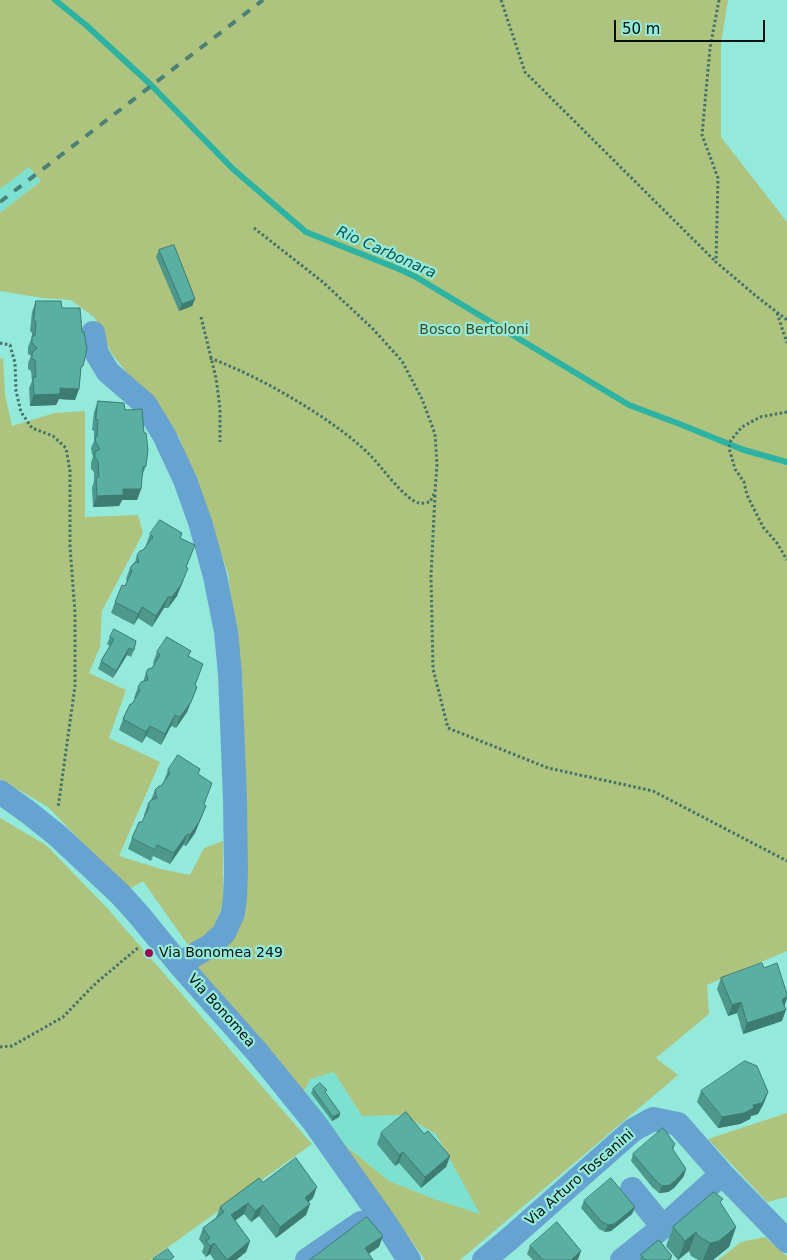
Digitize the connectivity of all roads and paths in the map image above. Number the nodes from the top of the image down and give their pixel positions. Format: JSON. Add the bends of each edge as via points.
{"nodes":[{"id":1,"x":501,"y":0,"type":"edge"},
{"id":2,"x":719,"y":0,"type":"edge"},
{"id":3,"x":254,"y":228,"type":"dead end"},
{"id":4,"x":716,"y":262,"type":"junction"},
{"id":5,"x":777,"y":312,"type":"junction"},
{"id":6,"x":200,"y":317,"type":"dead end"},
{"id":7,"x":787,"y":320,"type":"edge"},
{"id":8,"x":92,"y":333,"type":"dead end"},
{"id":9,"x":0,"y":343,"type":"edge"},
{"id":10,"x":787,"y":343,"type":"edge"},
{"id":11,"x":210,"y":358,"type":"junction"},
{"id":12,"x":787,"y":412,"type":"edge"},
{"id":13,"x":220,"y":442,"type":"dead end"},
{"id":14,"x":435,"y":492,"type":"junction"},
{"id":15,"x":787,"y":560,"type":"edge"},
{"id":16,"x":0,"y":792,"type":"edge"},
{"id":17,"x":58,"y":836,"type":"junction"},
{"id":18,"x":787,"y":861,"type":"edge"},
{"id":19,"x":155,"y":934,"type":"junction"},
{"id":20,"x":179,"y":964,"type":"junction"},
{"id":21,"x":0,"y":1048,"type":"edge"},
{"id":22,"x":722,"y":1174,"type":"junction"},
{"id":23,"x":632,"y":1189,"type":"dead end"},
{"id":24,"x":377,"y":1212,"type":"junction"},
{"id":25,"x":663,"y":1227,"type":"junction"},
{"id":26,"x":787,"y":1241,"type":"edge"},
{"id":27,"x":406,"y":1258,"type":"edge"},
{"id":28,"x":308,"y":1260,"type":"edge"},
{"id":29,"x":484,"y":1260,"type":"edge"},
{"id":30,"x":622,"y":1260,"type":"edge"}],
"edges":[{"from":1,"to":4,"type":"path","via":[[524,72]]},
{"from":2,"to":4,"type":"path","via":[[710,48],[702,135],[718,178]]},
{"from":3,"to":14,"type":"path","via":[[324,283],[402,361],[422,399],[435,434]]},
{"from":4,"to":5,"type":"path"},
{"from":5,"to":7,"type":"path"},
{"from":5,"to":10,"type":"path"},
{"from":6,"to":11,"type":"path"},
{"from":8,"to":20,"type":"street","via":[[97,354],[108,372],[145,404],[185,480],[215,576],[226,632],[235,799],[233,912],[224,933],[210,946]]},
{"from":9,"to":17,"type":"path","via":[[10,345],[21,412],[32,428],[53,436],[66,448],[70,471],[75,686],[58,808]]},
{"from":11,"to":13,"type":"path","via":[[220,408]]},
{"from":11,"to":14,"type":"path","via":[[269,384],[342,431],[370,454],[408,498],[419,503],[430,502]]},
{"from":12,"to":15,"type":"path","via":[[760,417],[742,427],[731,440],[729,448],[735,469],[763,527]]},
{"from":14,"to":18,"type":"path","via":[[431,576],[433,669],[448,728],[548,768],[652,791]]},
{"from":16,"to":17,"type":"street","name":"Via Bonomea"},
{"from":17,"to":19,"type":"street","name":"Via Bonomea","via":[[120,894]]},
{"from":19,"to":20,"type":"street","name":"Via Bonomea"},
{"from":19,"to":21,"type":"path","via":[[96,983],[63,1017],[12,1046]]},
{"from":20,"to":24,"type":"street","name":"Via Bonomea","via":[[314,1122]]},
{"from":22,"to":25,"type":"street"},
{"from":22,"to":26,"type":"street","name":"Via Arturo Toscanini"},
{"from":22,"to":29,"type":"street","name":"Via Arturo Toscanini","via":[[678,1124],[653,1119],[633,1130]]},
{"from":23,"to":25,"type":"street"},
{"from":24,"to":27,"type":"street","name":"Via Bonomea"},
{"from":24,"to":28,"type":"street"},
{"from":25,"to":30,"type":"street"}]}
